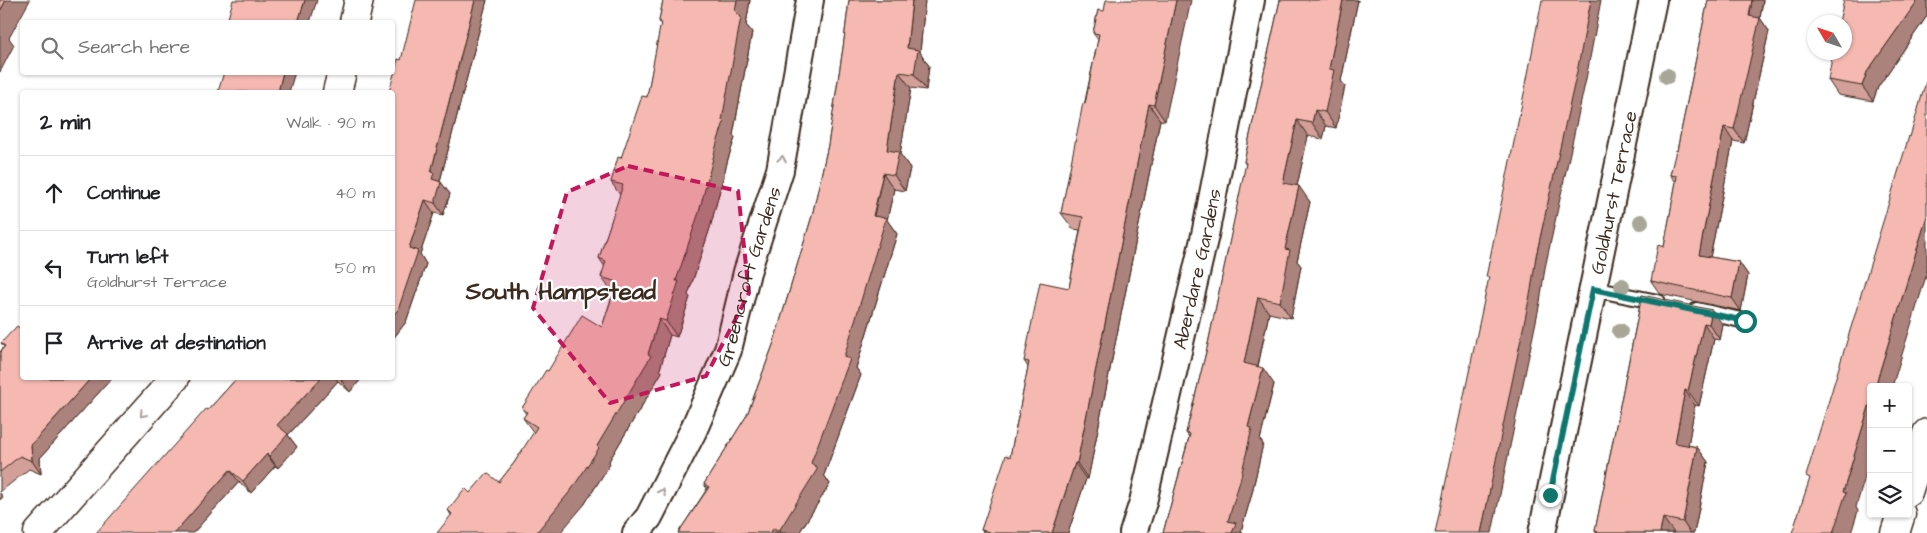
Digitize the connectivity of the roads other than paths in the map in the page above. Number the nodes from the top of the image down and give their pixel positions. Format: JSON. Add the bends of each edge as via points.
{"nodes":[{"id":1,"x":359,"y":0,"type":"edge"},
{"id":2,"x":810,"y":0,"type":"edge"},
{"id":3,"x":1251,"y":0,"type":"edge"},
{"id":4,"x":1653,"y":0,"type":"edge"},
{"id":5,"x":354,"y":20,"type":"edge"},
{"id":6,"x":341,"y":75,"type":"edge"},
{"id":7,"x":338,"y":90,"type":"edge"},
{"id":8,"x":1593,"y":289,"type":"junction"},
{"id":9,"x":1669,"y":305,"type":"edge"},
{"id":10,"x":1688,"y":309,"type":"edge"},
{"id":11,"x":1745,"y":321,"type":"dead end"},
{"id":12,"x":173,"y":380,"type":"edge"},
{"id":13,"x":1927,"y":433,"type":"edge"},
{"id":14,"x":1912,"y":480,"type":"edge"},
{"id":15,"x":1900,"y":518,"type":"edge"},
{"id":16,"x":38,"y":533,"type":"edge"},
{"id":17,"x":636,"y":533,"type":"edge"},
{"id":18,"x":1133,"y":533,"type":"edge"},
{"id":19,"x":1542,"y":533,"type":"edge"},
{"id":20,"x":1895,"y":533,"type":"edge"}],
"edges":[{"from":1,"to":5,"type":"street"},
{"from":17,"to":2,"type":"street","name":"Greencroft Gardens","one_way":true,"via":[[649,517],[693,431],[728,350],[747,272],[780,170]]},
{"from":3,"to":18,"type":"street","name":"Aberdare Gardens","via":[[1205,235]]},
{"from":4,"to":8,"type":"street","name":"Goldhurst Terrace"},
{"from":6,"to":7,"type":"street"},
{"from":8,"to":9,"type":"lane"},
{"from":8,"to":19,"type":"street","name":"Goldhurst Terrace"},
{"from":10,"to":11,"type":"lane"},
{"from":12,"to":16,"type":"street","one_way":true},
{"from":13,"to":14,"type":"street"},
{"from":15,"to":20,"type":"street"}]}
